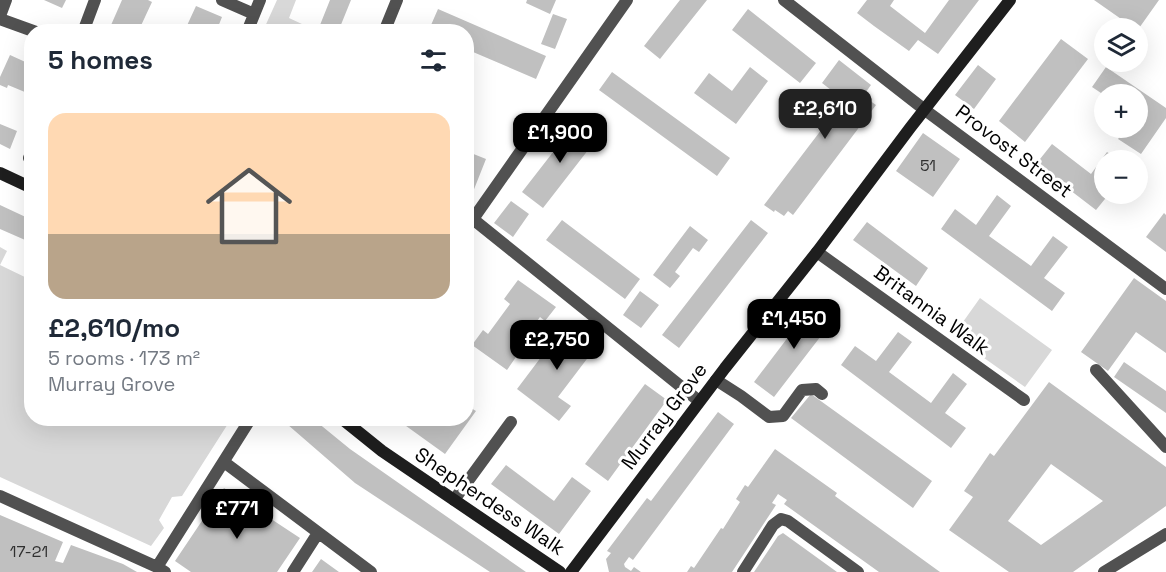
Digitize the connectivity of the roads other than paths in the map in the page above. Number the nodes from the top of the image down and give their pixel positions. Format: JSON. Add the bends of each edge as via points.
{"nodes":[{"id":1,"x":6,"y":0,"type":"edge"},
{"id":2,"x":95,"y":0,"type":"edge"},
{"id":3,"x":222,"y":0,"type":"edge"},
{"id":4,"x":260,"y":0,"type":"edge"},
{"id":5,"x":397,"y":0,"type":"edge"},
{"id":6,"x":627,"y":0,"type":"edge"},
{"id":7,"x":784,"y":0,"type":"edge"},
{"id":8,"x":1010,"y":0,"type":"edge"},
{"id":9,"x":254,"y":14,"type":"junction"},
{"id":10,"x":0,"y":18,"type":"edge"},
{"id":11,"x":86,"y":24,"type":"edge"},
{"id":12,"x":250,"y":24,"type":"edge"},
{"id":13,"x":387,"y":24,"type":"edge"},
{"id":14,"x":24,"y":27,"type":"edge"},
{"id":15,"x":925,"y":110,"type":"junction"},
{"id":16,"x":0,"y":174,"type":"edge"},
{"id":17,"x":24,"y":184,"type":"edge"},
{"id":18,"x":474,"y":218,"type":"edge"},
{"id":19,"x":474,"y":227,"type":"edge"},
{"id":20,"x":817,"y":252,"type":"junction"},
{"id":21,"x":1166,"y":289,"type":"edge"},
{"id":22,"x":1096,"y":370,"type":"dead end"},
{"id":23,"x":716,"y":380,"type":"junction"},
{"id":24,"x":822,"y":394,"type":"dead end"},
{"id":25,"x":1024,"y":400,"type":"dead end"},
{"id":26,"x":699,"y":401,"type":"junction"},
{"id":27,"x":511,"y":422,"type":"dead end"},
{"id":28,"x":246,"y":426,"type":"edge"},
{"id":29,"x":350,"y":426,"type":"edge"},
{"id":30,"x":1166,"y":447,"type":"edge"},
{"id":31,"x":224,"y":462,"type":"junction"},
{"id":32,"x":0,"y":496,"type":"edge"},
{"id":33,"x":454,"y":500,"type":"junction"},
{"id":34,"x":318,"y":533,"type":"junction"},
{"id":35,"x":1166,"y":534,"type":"edge"},
{"id":36,"x":161,"y":569,"type":"edge"},
{"id":37,"x":294,"y":572,"type":"edge"},
{"id":38,"x":371,"y":572,"type":"edge"},
{"id":39,"x":560,"y":572,"type":"edge"},
{"id":40,"x":571,"y":572,"type":"edge"},
{"id":41,"x":742,"y":572,"type":"edge"},
{"id":42,"x":858,"y":572,"type":"edge"},
{"id":43,"x":1104,"y":572,"type":"edge"}],
"edges":[{"from":1,"to":10,"type":"street"},
{"from":2,"to":11,"type":"street"},
{"from":3,"to":9,"type":"street"},
{"from":4,"to":9,"type":"street"},
{"from":5,"to":13,"type":"street"},
{"from":6,"to":18,"type":"street"},
{"from":7,"to":15,"type":"street","name":"Provost Street"},
{"from":8,"to":15,"type":"street","name":"Murray Grove"},
{"from":9,"to":12,"type":"street"},
{"from":10,"to":14,"type":"street"},
{"from":15,"to":20,"type":"street","name":"Murray Grove"},
{"from":15,"to":21,"type":"street","name":"Provost Street"},
{"from":16,"to":17,"type":"street"},
{"from":19,"to":26,"type":"street"},
{"from":20,"to":23,"type":"street","name":"Murray Grove"},
{"from":20,"to":25,"type":"street","name":"Britannia Walk"},
{"from":22,"to":30,"type":"street"},
{"from":23,"to":24,"type":"street","via":[[769,417],[783,416],[802,390],[816,388]]},
{"from":23,"to":26,"type":"street","name":"Murray Grove"},
{"from":26,"to":40,"type":"street","name":"Murray Grove"},
{"from":27,"to":33,"type":"street"},
{"from":28,"to":31,"type":"street"},
{"from":29,"to":33,"type":"street","name":"Shepherdess Walk"},
{"from":31,"to":34,"type":"street"},
{"from":31,"to":36,"type":"street"},
{"from":32,"to":36,"type":"street"},
{"from":33,"to":39,"type":"street","name":"Shepherdess Walk"},
{"from":34,"to":37,"type":"street"},
{"from":34,"to":38,"type":"street"},
{"from":35,"to":43,"type":"street"},
{"from":41,"to":42,"type":"street","via":[[781,519]]}]}
